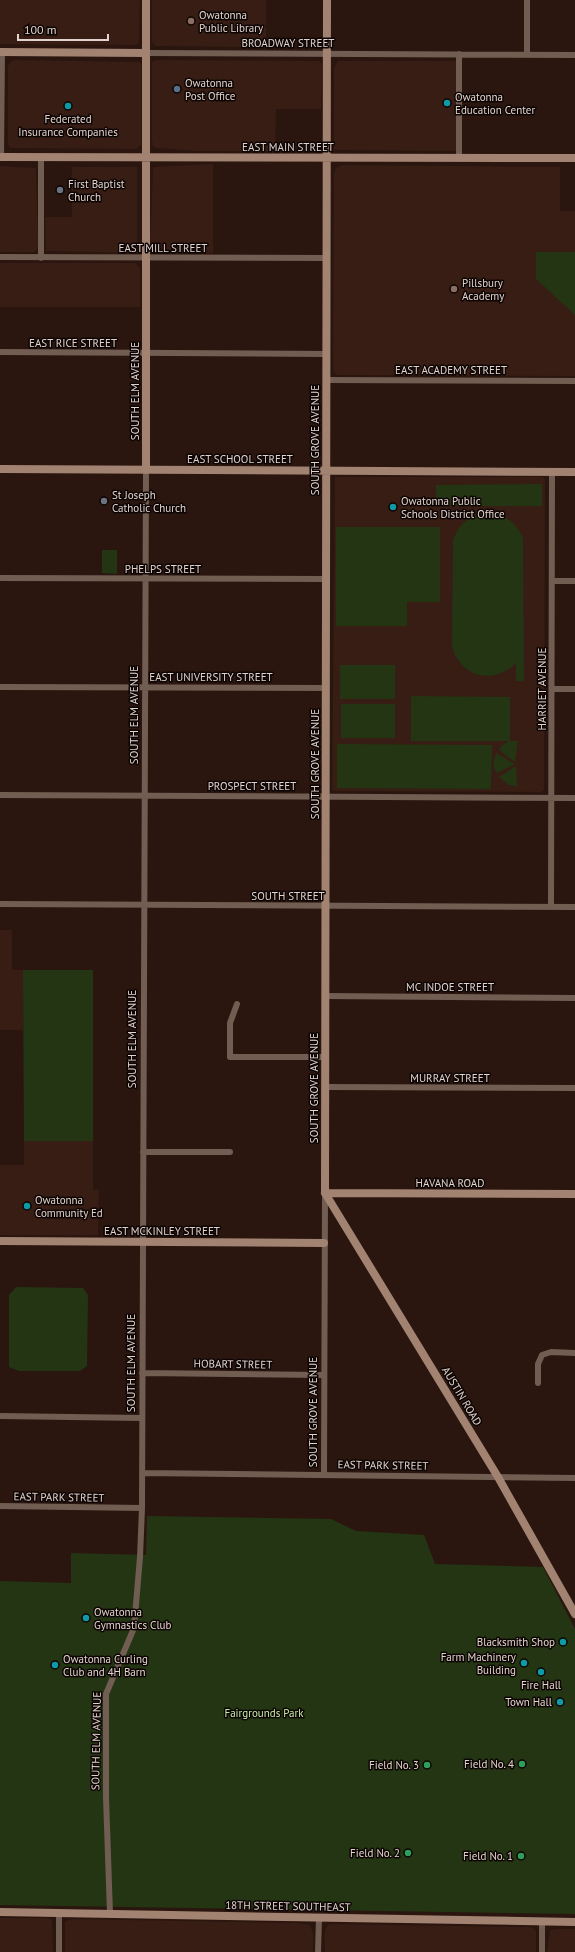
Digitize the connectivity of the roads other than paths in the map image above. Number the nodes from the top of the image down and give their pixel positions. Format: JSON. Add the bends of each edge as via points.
{"nodes":[{"id":1,"x":146,"y":0,"type":"edge"},
{"id":2,"x":327,"y":0,"type":"edge"},
{"id":3,"x":527,"y":0,"type":"edge"},
{"id":4,"x":1,"y":52,"type":"edge"},
{"id":5,"x":146,"y":52,"type":"junction"},
{"id":6,"x":327,"y":54,"type":"junction"},
{"id":7,"x":459,"y":54,"type":"junction"},
{"id":8,"x":527,"y":54,"type":"junction"},
{"id":9,"x":575,"y":55,"type":"edge"},
{"id":10,"x":1,"y":157,"type":"edge"},
{"id":11,"x":41,"y":158,"type":"junction"},
{"id":12,"x":146,"y":158,"type":"junction"},
{"id":13,"x":327,"y":158,"type":"junction"},
{"id":14,"x":459,"y":158,"type":"junction"},
{"id":15,"x":575,"y":158,"type":"edge"},
{"id":16,"x":0,"y":257,"type":"edge"},
{"id":17,"x":41,"y":258,"type":"junction"},
{"id":18,"x":146,"y":258,"type":"junction"},
{"id":19,"x":327,"y":258,"type":"junction"},
{"id":20,"x":0,"y":352,"type":"edge"},
{"id":21,"x":146,"y":353,"type":"junction"},
{"id":22,"x":326,"y":354,"type":"junction"},
{"id":23,"x":326,"y":380,"type":"junction"},
{"id":24,"x":575,"y":381,"type":"edge"},
{"id":25,"x":0,"y":469,"type":"edge"},
{"id":26,"x":146,"y":470,"type":"junction"},
{"id":27,"x":326,"y":471,"type":"junction"},
{"id":28,"x":552,"y":472,"type":"junction"},
{"id":29,"x":575,"y":472,"type":"edge"},
{"id":30,"x":0,"y":578,"type":"edge"},
{"id":31,"x":145,"y":579,"type":"junction"},
{"id":32,"x":326,"y":580,"type":"junction"},
{"id":33,"x":552,"y":581,"type":"junction"},
{"id":34,"x":575,"y":581,"type":"edge"},
{"id":35,"x":0,"y":686,"type":"edge"},
{"id":36,"x":145,"y":687,"type":"junction"},
{"id":37,"x":326,"y":688,"type":"junction"},
{"id":38,"x":552,"y":689,"type":"junction"},
{"id":39,"x":575,"y":689,"type":"edge"},
{"id":40,"x":0,"y":795,"type":"edge"},
{"id":41,"x":144,"y":796,"type":"junction"},
{"id":42,"x":325,"y":797,"type":"junction"},
{"id":43,"x":551,"y":798,"type":"junction"},
{"id":44,"x":575,"y":798,"type":"edge"},
{"id":45,"x":0,"y":904,"type":"edge"},
{"id":46,"x":144,"y":905,"type":"junction"},
{"id":47,"x":326,"y":906,"type":"junction"},
{"id":48,"x":551,"y":907,"type":"junction"},
{"id":49,"x":575,"y":907,"type":"edge"},
{"id":50,"x":325,"y":996,"type":"junction"},
{"id":51,"x":575,"y":998,"type":"edge"},
{"id":52,"x":236,"y":1004,"type":"dead end"},
{"id":53,"x":325,"y":1057,"type":"junction"},
{"id":54,"x":325,"y":1087,"type":"junction"},
{"id":55,"x":575,"y":1088,"type":"edge"},
{"id":56,"x":143,"y":1152,"type":"junction"},
{"id":57,"x":230,"y":1152,"type":"dead end"},
{"id":58,"x":325,"y":1193,"type":"junction"},
{"id":59,"x":575,"y":1194,"type":"edge"},
{"id":60,"x":0,"y":1241,"type":"edge"},
{"id":61,"x":143,"y":1242,"type":"junction"},
{"id":62,"x":324,"y":1243,"type":"junction"},
{"id":63,"x":575,"y":1353,"type":"edge"},
{"id":64,"x":142,"y":1373,"type":"junction"},
{"id":65,"x":324,"y":1375,"type":"junction"},
{"id":66,"x":538,"y":1383,"type":"dead end"},
{"id":67,"x":0,"y":1416,"type":"edge"},
{"id":68,"x":142,"y":1418,"type":"junction"},
{"id":69,"x":142,"y":1473,"type":"junction"},
{"id":70,"x":324,"y":1475,"type":"junction"},
{"id":71,"x":498,"y":1477,"type":"junction"},
{"id":72,"x":575,"y":1478,"type":"edge"},
{"id":73,"x":0,"y":1506,"type":"edge"},
{"id":74,"x":142,"y":1508,"type":"junction"},
{"id":75,"x":575,"y":1614,"type":"edge"},
{"id":76,"x":0,"y":1912,"type":"edge"},
{"id":77,"x":59,"y":1913,"type":"junction"},
{"id":78,"x":110,"y":1914,"type":"junction"},
{"id":79,"x":319,"y":1918,"type":"junction"},
{"id":80,"x":542,"y":1922,"type":"junction"},
{"id":81,"x":575,"y":1922,"type":"edge"},
{"id":82,"x":59,"y":1952,"type":"edge"},
{"id":83,"x":318,"y":1952,"type":"edge"},
{"id":84,"x":542,"y":1952,"type":"edge"}],
"edges":[{"from":1,"to":5,"type":"street","name":"SOUTH ELM AVENUE"},
{"from":2,"to":6,"type":"street","name":"SOUTH GROVE AVENUE"},
{"from":3,"to":8,"type":"street"},
{"from":4,"to":5,"type":"street","name":"BROADWAY STREET"},
{"from":4,"to":10,"type":"street"},
{"from":5,"to":6,"type":"street","name":"BROADWAY STREET"},
{"from":5,"to":12,"type":"street","name":"SOUTH ELM AVENUE"},
{"from":6,"to":7,"type":"street","name":"BROADWAY STREET"},
{"from":6,"to":13,"type":"street","name":"SOUTH GROVE AVENUE"},
{"from":7,"to":8,"type":"street","name":"BROADWAY STREET"},
{"from":7,"to":14,"type":"street"},
{"from":8,"to":9,"type":"street","name":"BROADWAY STREET"},
{"from":10,"to":11,"type":"street","name":"EAST MAIN STREET"},
{"from":11,"to":12,"type":"street","name":"EAST MAIN STREET"},
{"from":11,"to":17,"type":"street"},
{"from":12,"to":13,"type":"street","name":"EAST MAIN STREET"},
{"from":12,"to":18,"type":"street","name":"SOUTH ELM AVENUE"},
{"from":13,"to":14,"type":"street","name":"EAST MAIN STREET"},
{"from":13,"to":19,"type":"street","name":"SOUTH GROVE AVENUE"},
{"from":14,"to":15,"type":"street","name":"EAST MAIN STREET"},
{"from":16,"to":17,"type":"street","name":"EAST MILL STREET"},
{"from":17,"to":18,"type":"street","name":"EAST MILL STREET"},
{"from":18,"to":19,"type":"street","name":"EAST MILL STREET"},
{"from":18,"to":21,"type":"street","name":"SOUTH ELM AVENUE"},
{"from":19,"to":22,"type":"street","name":"SOUTH GROVE AVENUE"},
{"from":20,"to":21,"type":"street","name":"EAST RICE STREET"},
{"from":21,"to":22,"type":"street"},
{"from":21,"to":26,"type":"street","name":"SOUTH ELM AVENUE"},
{"from":22,"to":23,"type":"street","name":"SOUTH GROVE AVENUE"},
{"from":23,"to":24,"type":"street","name":"EAST ACADEMY STREET"},
{"from":23,"to":27,"type":"street","name":"SOUTH GROVE AVENUE"},
{"from":25,"to":26,"type":"street","name":"EAST SCHOOL STREET"},
{"from":26,"to":27,"type":"street","name":"EAST SCHOOL STREET"},
{"from":26,"to":31,"type":"street","name":"SOUTH ELM AVENUE"},
{"from":27,"to":28,"type":"street","name":"EAST SCHOOL STREET"},
{"from":27,"to":32,"type":"street","name":"SOUTH GROVE AVENUE"},
{"from":28,"to":29,"type":"street","name":"EAST SCHOOL STREET"},
{"from":28,"to":33,"type":"street","name":"HARRIET AVENUE"},
{"from":30,"to":31,"type":"street","name":"PHELPS STREET"},
{"from":31,"to":32,"type":"street","name":"PHELPS STREET"},
{"from":31,"to":36,"type":"street","name":"SOUTH ELM AVENUE"},
{"from":32,"to":37,"type":"street","name":"SOUTH GROVE AVENUE"},
{"from":33,"to":34,"type":"street"},
{"from":33,"to":38,"type":"street","name":"HARRIET AVENUE"},
{"from":35,"to":36,"type":"street","name":"EAST UNIVERSITY STREET"},
{"from":36,"to":37,"type":"street","name":"EAST UNIVERSITY STREET"},
{"from":36,"to":41,"type":"street","name":"SOUTH ELM AVENUE"},
{"from":37,"to":42,"type":"street","name":"SOUTH GROVE AVENUE"},
{"from":38,"to":39,"type":"street"},
{"from":38,"to":43,"type":"street","name":"HARRIET AVENUE"},
{"from":40,"to":41,"type":"street","name":"PROSPECT STREET"},
{"from":41,"to":42,"type":"street","name":"PROSPECT STREET"},
{"from":41,"to":46,"type":"street","name":"SOUTH ELM AVENUE"},
{"from":42,"to":43,"type":"street","name":"PROSPECT STREET"},
{"from":42,"to":47,"type":"street","name":"SOUTH GROVE AVENUE"},
{"from":43,"to":44,"type":"street","name":"PROSPECT STREET"},
{"from":43,"to":48,"type":"street","name":"HARRIET AVENUE"},
{"from":45,"to":46,"type":"street","name":"SOUTH STREET"},
{"from":46,"to":47,"type":"street","name":"SOUTH STREET"},
{"from":46,"to":56,"type":"street","name":"SOUTH ELM AVENUE"},
{"from":47,"to":48,"type":"street","name":"SOUTH STREET"},
{"from":47,"to":50,"type":"street","name":"SOUTH GROVE AVENUE"},
{"from":48,"to":49,"type":"street","name":"SOUTH STREET"},
{"from":50,"to":51,"type":"street","name":"MC INDOE STREET"},
{"from":50,"to":53,"type":"street","name":"SOUTH GROVE AVENUE"},
{"from":52,"to":53,"type":"street","via":[[230,1023],[230,1057]]},
{"from":53,"to":54,"type":"street","name":"SOUTH GROVE AVENUE"},
{"from":54,"to":55,"type":"street","name":"MURRAY STREET"},
{"from":54,"to":58,"type":"street","name":"SOUTH GROVE AVENUE"},
{"from":56,"to":57,"type":"street"},
{"from":56,"to":61,"type":"street","name":"SOUTH ELM AVENUE"},
{"from":58,"to":59,"type":"street","name":"HAVANA ROAD"},
{"from":58,"to":62,"type":"street","name":"SOUTH GROVE AVENUE"},
{"from":58,"to":71,"type":"street","name":"AUSTIN ROAD"},
{"from":60,"to":61,"type":"street","name":"EAST MCKINLEY STREET"},
{"from":61,"to":62,"type":"street","name":"EAST MCKINLEY STREET"},
{"from":61,"to":64,"type":"street","name":"SOUTH ELM AVENUE"},
{"from":62,"to":65,"type":"street","name":"SOUTH GROVE AVENUE"},
{"from":63,"to":66,"type":"street","via":[[550,1352],[542,1355],[538,1364]]},
{"from":64,"to":65,"type":"street","name":"HOBART STREET"},
{"from":64,"to":68,"type":"street","name":"SOUTH ELM AVENUE"},
{"from":65,"to":70,"type":"street","name":"SOUTH GROVE AVENUE"},
{"from":67,"to":68,"type":"street"},
{"from":68,"to":69,"type":"street","name":"SOUTH ELM AVENUE"},
{"from":69,"to":70,"type":"street","name":"EAST PARK STREET"},
{"from":69,"to":74,"type":"street","name":"SOUTH ELM AVENUE"},
{"from":70,"to":71,"type":"street","name":"EAST PARK STREET"},
{"from":71,"to":72,"type":"street","name":"EAST PARK STREET"},
{"from":71,"to":75,"type":"street","name":"AUSTIN ROAD"},
{"from":73,"to":74,"type":"street","name":"EAST PARK STREET"},
{"from":74,"to":78,"type":"street","name":"SOUTH ELM AVENUE","via":[[134,1628],[106,1694]]},
{"from":76,"to":77,"type":"street","name":"18TH STREET SOUTHEAST"},
{"from":77,"to":78,"type":"street","name":"18TH STREET SOUTHEAST"},
{"from":77,"to":82,"type":"street"},
{"from":78,"to":79,"type":"street","name":"18TH STREET SOUTHEAST"},
{"from":79,"to":80,"type":"street","name":"18TH STREET SOUTHEAST"},
{"from":79,"to":83,"type":"street"},
{"from":80,"to":81,"type":"street","name":"18TH STREET SOUTHEAST"},
{"from":80,"to":84,"type":"street"}]}
